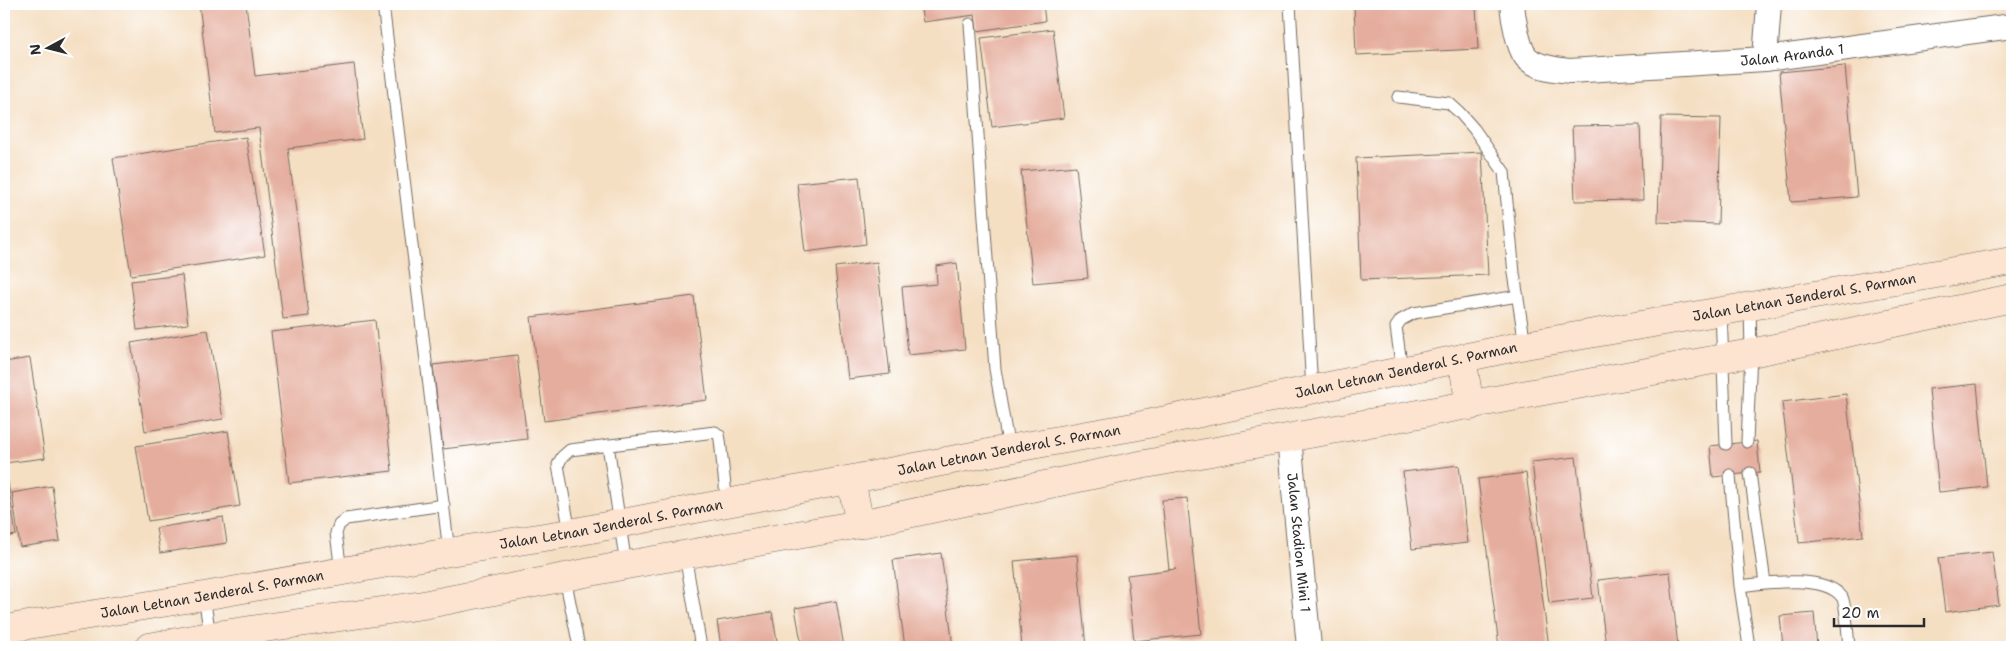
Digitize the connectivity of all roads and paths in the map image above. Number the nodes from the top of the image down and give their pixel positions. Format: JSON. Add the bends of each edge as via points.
{"nodes":[{"id":1,"x":383,"y":4,"type":"edge"},
{"id":2,"x":1290,"y":4,"type":"edge"},
{"id":3,"x":1512,"y":4,"type":"edge"},
{"id":4,"x":1769,"y":4,"type":"edge"},
{"id":5,"x":970,"y":24,"type":"dead end"},
{"id":6,"x":2012,"y":26,"type":"edge"},
{"id":7,"x":1764,"y":59,"type":"junction"},
{"id":8,"x":1398,"y":97,"type":"dead end"},
{"id":9,"x":2012,"y":261,"type":"edge"},
{"id":10,"x":1518,"y":296,"type":"junction"},
{"id":11,"x":2012,"y":298,"type":"edge"},
{"id":12,"x":1750,"y":306,"type":"junction"},
{"id":13,"x":1721,"y":310,"type":"junction"},
{"id":14,"x":1525,"y":346,"type":"junction"},
{"id":15,"x":1751,"y":353,"type":"junction"},
{"id":16,"x":1462,"y":358,"type":"junction"},
{"id":17,"x":1722,"y":358,"type":"junction"},
{"id":18,"x":1402,"y":371,"type":"junction"},
{"id":19,"x":1312,"y":390,"type":"junction"},
{"id":20,"x":1470,"y":406,"type":"junction"},
{"id":21,"x":1132,"y":427,"type":"junction"},
{"id":22,"x":1289,"y":438,"type":"junction"},
{"id":23,"x":1747,"y":442,"type":"dead end"},
{"id":24,"x":1726,"y":444,"type":"dead end"},
{"id":25,"x":608,"y":445,"type":"junction"},
{"id":26,"x":1008,"y":449,"type":"junction"},
{"id":27,"x":1140,"y":465,"type":"junction"},
{"id":28,"x":1750,"y":473,"type":"dead end"},
{"id":29,"x":1730,"y":475,"type":"dead end"},
{"id":30,"x":851,"y":480,"type":"junction"},
{"id":31,"x":727,"y":504,"type":"junction"},
{"id":32,"x":444,"y":505,"type":"junction"},
{"id":33,"x":618,"y":524,"type":"junction"},
{"id":34,"x":860,"y":524,"type":"junction"},
{"id":35,"x":570,"y":533,"type":"junction"},
{"id":36,"x":449,"y":552,"type":"junction"},
{"id":37,"x":685,"y":555,"type":"junction"},
{"id":38,"x":626,"y":565,"type":"junction"},
{"id":39,"x":341,"y":571,"type":"junction"},
{"id":40,"x":565,"y":578,"type":"junction"},
{"id":41,"x":1765,"y":583,"type":"junction"},
{"id":42,"x":1740,"y":586,"type":"junction"},
{"id":43,"x":204,"y":596,"type":"junction"},
{"id":44,"x":4,"y":629,"type":"edge"},
{"id":45,"x":211,"y":642,"type":"edge"},
{"id":46,"x":149,"y":647,"type":"edge"},
{"id":47,"x":579,"y":647,"type":"edge"},
{"id":48,"x":702,"y":647,"type":"edge"},
{"id":49,"x":1309,"y":647,"type":"edge"},
{"id":50,"x":1749,"y":647,"type":"edge"},
{"id":51,"x":1849,"y":647,"type":"edge"}],
"edges":[{"from":1,"to":32,"type":"lane"},
{"from":2,"to":19,"type":"lane"},
{"from":3,"to":7,"type":"street","name":"Jalan Aranda 1","via":[[1518,38],[1527,58],[1546,67],[1569,72]]},
{"from":4,"to":7,"type":"street"},
{"from":5,"to":26,"type":"lane","via":[[995,369]]},
{"from":6,"to":7,"type":"street","name":"Jalan Aranda 1"},
{"from":8,"to":10,"type":"lane","via":[[1448,103],[1474,128],[1504,172]]},
{"from":9,"to":12,"type":"street","name":"Jalan Letnan Jenderal S. Parman"},
{"from":10,"to":14,"type":"lane"},
{"from":10,"to":18,"type":"lane","via":[[1414,313],[1401,320],[1396,328]]},
{"from":11,"to":15,"type":"street"},
{"from":12,"to":13,"type":"street","name":"Jalan Letnan Jenderal S. Parman"},
{"from":12,"to":15,"type":"lane"},
{"from":13,"to":14,"type":"street","name":"Jalan Letnan Jenderal S. Parman"},
{"from":13,"to":17,"type":"lane"},
{"from":14,"to":16,"type":"street","name":"Jalan Letnan Jenderal S. Parman"},
{"from":15,"to":17,"type":"street"},
{"from":15,"to":23,"type":"lane"},
{"from":16,"to":18,"type":"street","name":"Jalan Letnan Jenderal S. Parman"},
{"from":16,"to":20,"type":"street"},
{"from":17,"to":20,"type":"street"},
{"from":17,"to":24,"type":"lane"},
{"from":18,"to":19,"type":"street","name":"Jalan Letnan Jenderal S. Parman"},
{"from":19,"to":21,"type":"street","name":"Jalan Letnan Jenderal S. Parman"},
{"from":20,"to":22,"type":"street"},
{"from":21,"to":26,"type":"street","name":"Jalan Letnan Jenderal S. Parman"},
{"from":21,"to":27,"type":"street"},
{"from":22,"to":27,"type":"street"},
{"from":22,"to":49,"type":"street","name":"Jalan Stadion Mini 1"},
{"from":25,"to":31,"type":"lane","via":[[715,432],[720,440]]},
{"from":25,"to":33,"type":"lane"},
{"from":25,"to":35,"type":"lane","via":[[570,450],[558,465]]},
{"from":26,"to":30,"type":"street","name":"Jalan Letnan Jenderal S. Parman"},
{"from":27,"to":34,"type":"street"},
{"from":28,"to":41,"type":"lane"},
{"from":29,"to":42,"type":"lane"},
{"from":30,"to":31,"type":"street","name":"Jalan Letnan Jenderal S. Parman"},
{"from":30,"to":34,"type":"street"},
{"from":31,"to":33,"type":"street","name":"Jalan Letnan Jenderal S. Parman"},
{"from":32,"to":36,"type":"lane"},
{"from":32,"to":39,"type":"lane","via":[[346,519],[336,533]]},
{"from":33,"to":35,"type":"street","name":"Jalan Letnan Jenderal S. Parman"},
{"from":33,"to":38,"type":"lane"},
{"from":34,"to":37,"type":"street"},
{"from":35,"to":36,"type":"street","name":"Jalan Letnan Jenderal S. Parman"},
{"from":36,"to":39,"type":"street","name":"Jalan Letnan Jenderal S. Parman"},
{"from":37,"to":38,"type":"street"},
{"from":37,"to":48,"type":"lane"},
{"from":38,"to":40,"type":"street"},
{"from":39,"to":43,"type":"street","name":"Jalan Letnan Jenderal S. Parman"},
{"from":40,"to":45,"type":"street"},
{"from":40,"to":47,"type":"lane"},
{"from":41,"to":42,"type":"lane"},
{"from":41,"to":51,"type":"lane","via":[[1809,583],[1832,588],[1843,598]]},
{"from":42,"to":50,"type":"lane"},
{"from":43,"to":44,"type":"street","name":"Jalan Letnan Jenderal S. Parman"},
{"from":43,"to":45,"type":"lane"},
{"from":45,"to":46,"type":"street"}]}
